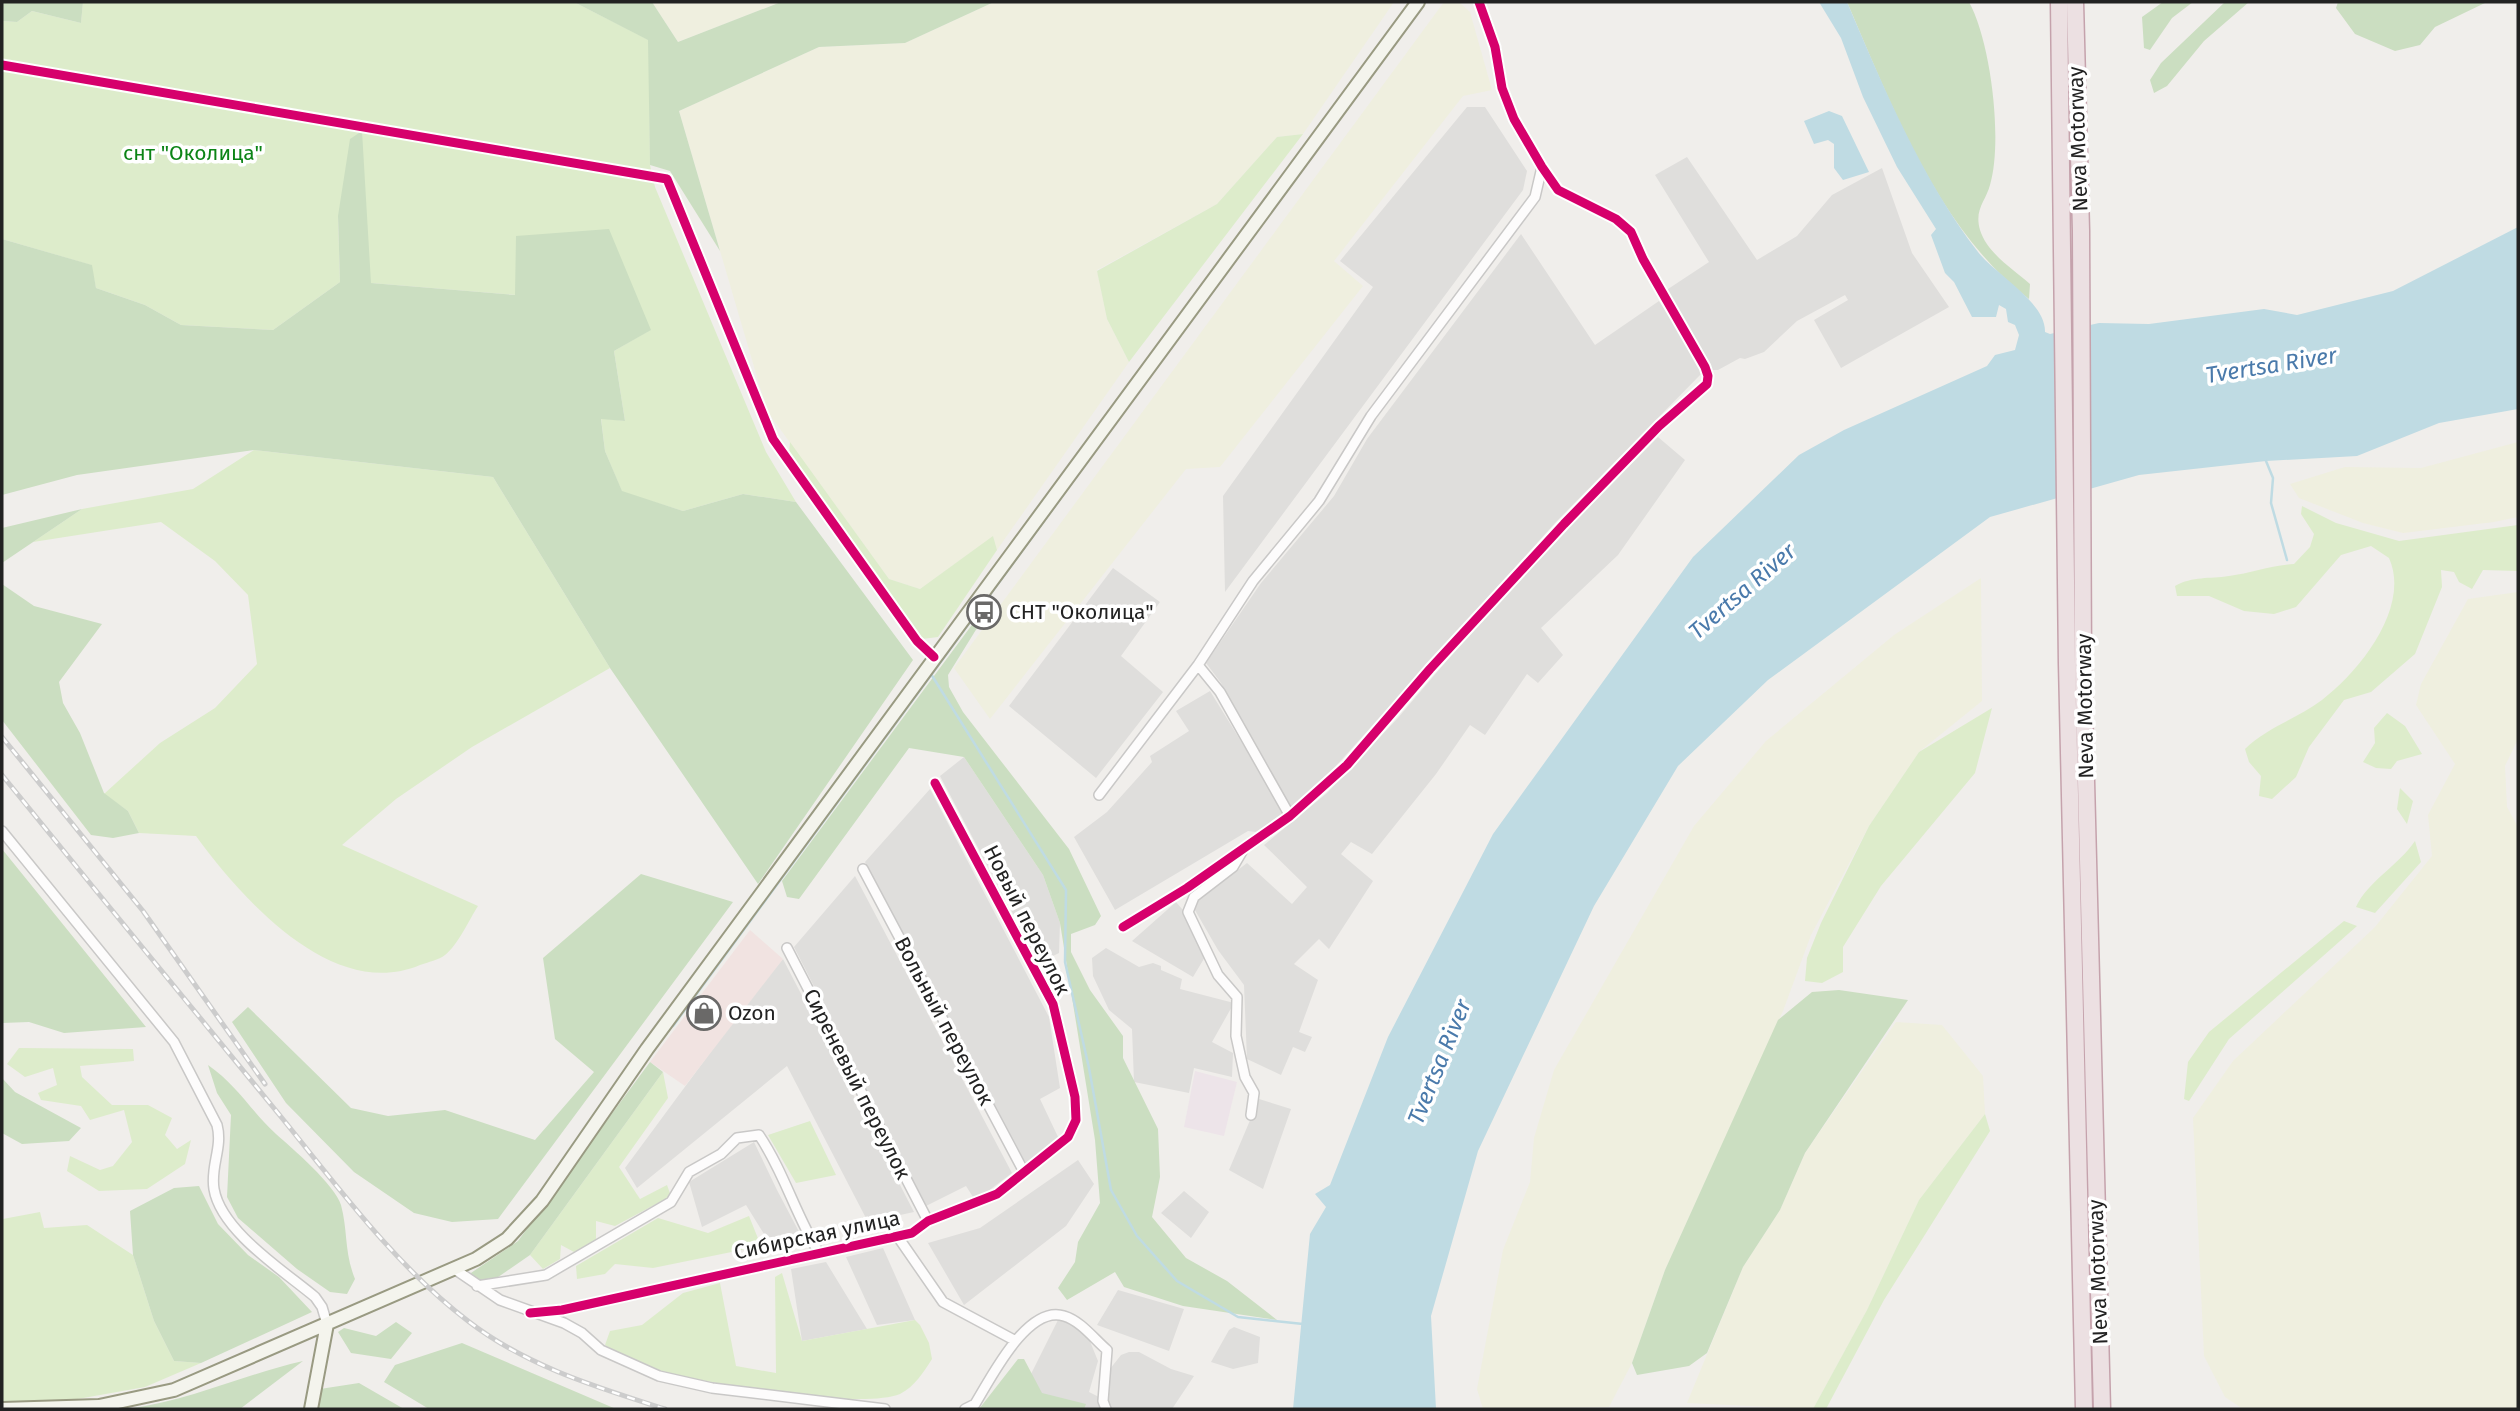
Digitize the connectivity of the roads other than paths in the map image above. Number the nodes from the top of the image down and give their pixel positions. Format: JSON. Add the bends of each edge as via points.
{"nodes":[{"id":1,"x":1418,"y":2,"type":"edge"},
{"id":2,"x":1479,"y":2,"type":"edge"},
{"id":3,"x":2059,"y":2,"type":"edge"},
{"id":4,"x":2076,"y":2,"type":"edge"},
{"id":5,"x":2,"y":65,"type":"edge"},
{"id":6,"x":1542,"y":167,"type":"junction"},
{"id":7,"x":2074,"y":567,"type":"junction"},
{"id":8,"x":934,"y":657,"type":"junction"},
{"id":9,"x":1198,"y":665,"type":"junction"},
{"id":10,"x":935,"y":783,"type":"dead end"},
{"id":11,"x":1099,"y":795,"type":"dead end"},
{"id":12,"x":1290,"y":816,"type":"junction"},
{"id":13,"x":2,"y":831,"type":"edge"},
{"id":14,"x":1245,"y":846,"type":"junction"},
{"id":15,"x":863,"y":869,"type":"dead end"},
{"id":16,"x":1123,"y":927,"type":"dead end"},
{"id":17,"x":787,"y":948,"type":"dead end"},
{"id":18,"x":1251,"y":1115,"type":"dead end"},
{"id":19,"x":1076,"y":1121,"type":"joint"},
{"id":20,"x":1024,"y":1172,"type":"junction"},
{"id":21,"x":928,"y":1221,"type":"junction"},
{"id":22,"x":898,"y":1237,"type":"junction"},
{"id":23,"x":820,"y":1253,"type":"junction"},
{"id":24,"x":453,"y":1268,"type":"junction"},
{"id":25,"x":477,"y":1286,"type":"junction"},
{"id":26,"x":530,"y":1313,"type":"junction"},
{"id":27,"x":327,"y":1324,"type":"junction"},
{"id":28,"x":1014,"y":1340,"type":"junction"},
{"id":29,"x":2,"y":1409,"type":"edge"},
{"id":30,"x":311,"y":1409,"type":"edge"},
{"id":31,"x":885,"y":1409,"type":"edge"},
{"id":32,"x":965,"y":1409,"type":"edge"},
{"id":33,"x":1106,"y":1409,"type":"edge"},
{"id":34,"x":2084,"y":1409,"type":"edge"},
{"id":35,"x":2102,"y":1409,"type":"edge"}],
"edges":[{"from":1,"to":8,"type":"main road"},
{"from":2,"to":6,"type":"street","via":[[1495,47],[1502,88]]},
{"from":3,"to":7,"type":"highway","name":"Neva Motorway"},
{"from":4,"to":7,"type":"highway","name":"Neva Motorway","via":[[2081,231]]},
{"from":5,"to":8,"type":"street","via":[[667,179],[773,439],[917,641]]},
{"from":6,"to":9,"type":"street","via":[[1535,197],[1371,416],[1319,501],[1253,581]]},
{"from":6,"to":12,"type":"street","via":[[1558,190],[1616,219],[1631,232],[1705,367],[1707,384],[1658,426],[1430,669],[1347,765]]},
{"from":7,"to":34,"type":"highway","name":"Neva Motorway"},
{"from":7,"to":35,"type":"highway","name":"Neva Motorway"},
{"from":8,"to":24,"type":"main road","via":[[647,1049],[542,1201],[500,1245]]},
{"from":9,"to":11,"type":"street"},
{"from":9,"to":12,"type":"street","via":[[1220,692]]},
{"from":10,"to":19,"type":"street","name":"Новый переулок","via":[[1053,1004],[1075,1097]]},
{"from":12,"to":14,"type":"street"},
{"from":13,"to":27,"type":"street","via":[[174,1042],[217,1125],[220,1139],[213,1178],[221,1211],[315,1297]]},
{"from":14,"to":16,"type":"street"},
{"from":14,"to":18,"type":"street","via":[[1233,867],[1194,897],[1188,912],[1218,975],[1237,998],[1236,1036],[1245,1077],[1254,1093]]},
{"from":15,"to":20,"type":"street","name":"Вольный переулок"},
{"from":17,"to":21,"type":"street","name":"Сиреневый переулок"},
{"from":19,"to":20,"type":"street","name":"Сибирская улица","via":[[1068,1137]]},
{"from":20,"to":21,"type":"street","name":"Сибирская улица","via":[[997,1194]]},
{"from":21,"to":22,"type":"street","name":"Сибирская улица"},
{"from":22,"to":23,"type":"street","name":"Сибирская улица"},
{"from":22,"to":28,"type":"street","via":[[943,1302]]},
{"from":23,"to":25,"type":"street","via":[[759,1135],[737,1138],[721,1154],[689,1172],[671,1202],[546,1275]]},
{"from":23,"to":26,"type":"street","name":"Сибирская улица","via":[[562,1310]]},
{"from":24,"to":25,"type":"street"},
{"from":24,"to":27,"type":"main road"},
{"from":25,"to":26,"type":"street"},
{"from":26,"to":31,"type":"street","via":[[564,1324],[601,1350],[659,1376],[712,1388]]},
{"from":27,"to":29,"type":"main road","via":[[204,1379],[153,1396],[88,1407]]},
{"from":27,"to":30,"type":"main road"},
{"from":28,"to":32,"type":"street","via":[[975,1404]]},
{"from":28,"to":33,"type":"street","via":[[1048,1316],[1062,1314],[1076,1321],[1107,1350]]}]}
